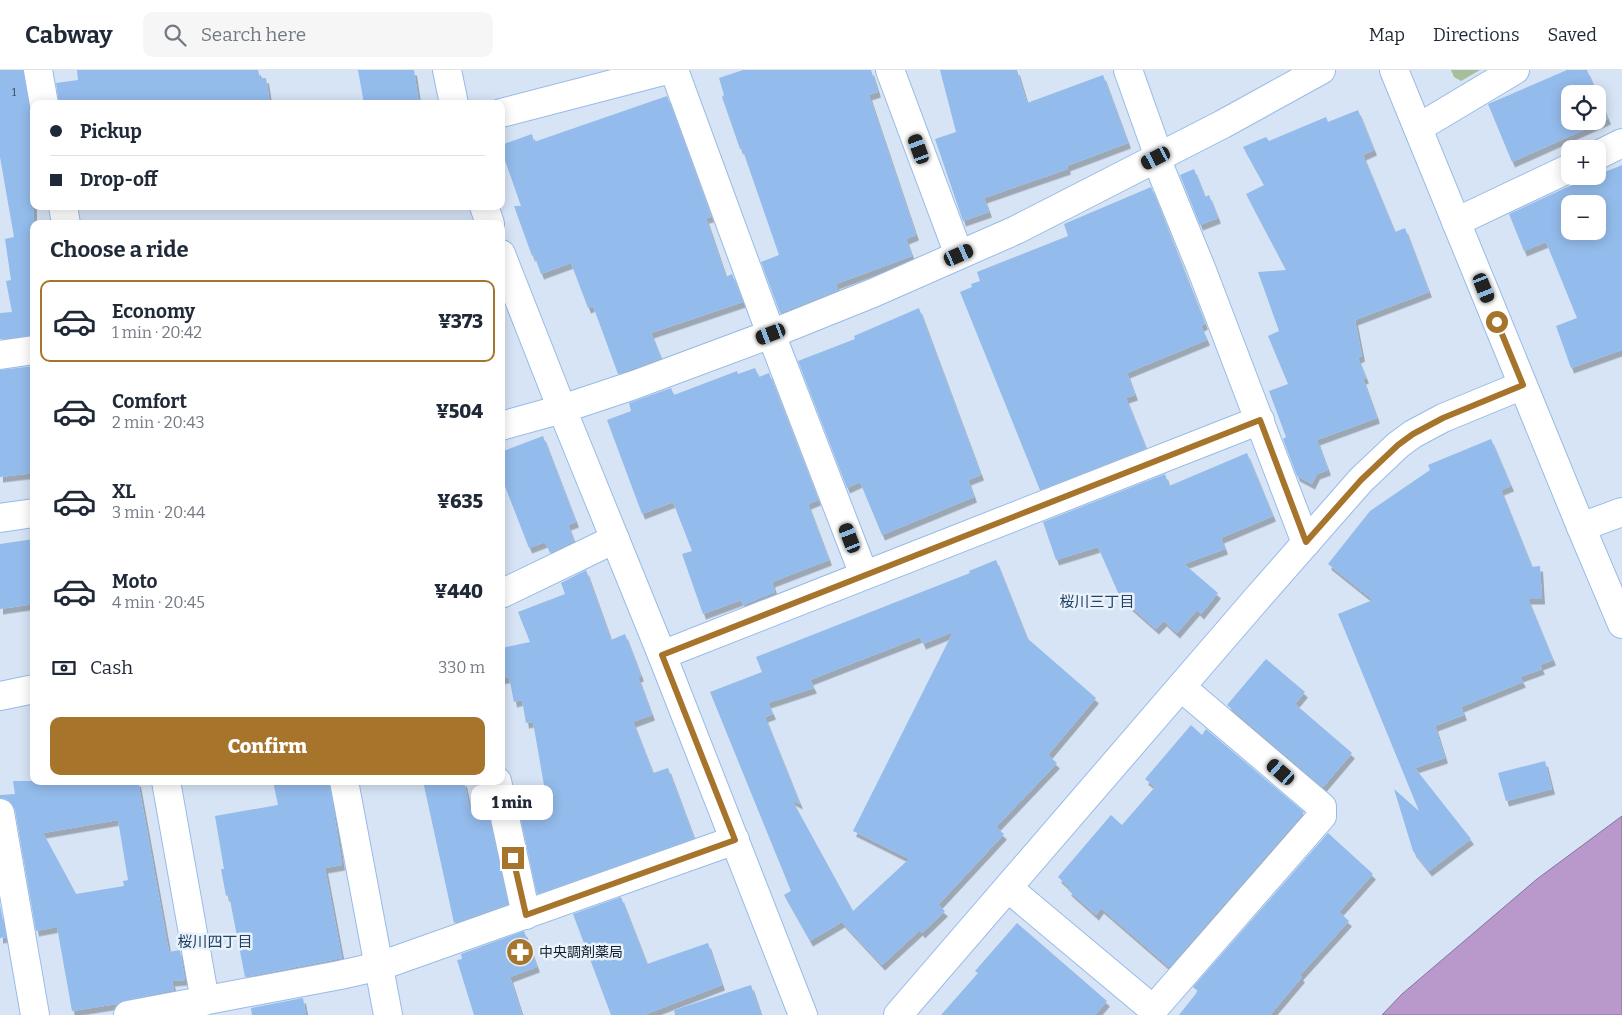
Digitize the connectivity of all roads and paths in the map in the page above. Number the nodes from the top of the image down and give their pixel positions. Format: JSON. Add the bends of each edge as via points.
{"nodes":[{"id":1,"x":38,"y":70,"type":"edge"},
{"id":2,"x":447,"y":70,"type":"edge"},
{"id":3,"x":667,"y":70,"type":"edge"},
{"id":4,"x":674,"y":70,"type":"edge"},
{"id":5,"x":890,"y":70,"type":"edge"},
{"id":6,"x":1128,"y":70,"type":"edge"},
{"id":7,"x":1321,"y":70,"type":"edge"},
{"id":8,"x":1394,"y":70,"type":"edge"},
{"id":9,"x":1515,"y":70,"type":"edge"},
{"id":10,"x":43,"y":100,"type":"edge"},
{"id":11,"x":453,"y":100,"type":"edge"},
{"id":12,"x":505,"y":112,"type":"edge"},
{"id":13,"x":1418,"y":128,"type":"junction"},
{"id":14,"x":1622,"y":143,"type":"edge"},
{"id":15,"x":1606,"y":151,"type":"edge"},
{"id":16,"x":1158,"y":158,"type":"junction"},
{"id":17,"x":1561,"y":172,"type":"edge"},
{"id":18,"x":1456,"y":222,"type":"junction"},
{"id":19,"x":959,"y":255,"type":"junction"},
{"id":20,"x":505,"y":269,"type":"edge"},
{"id":21,"x":771,"y":334,"type":"junction"},
{"id":22,"x":30,"y":351,"type":"edge"},
{"id":23,"x":0,"y":355,"type":"edge"},
{"id":24,"x":1523,"y":385,"type":"junction"},
{"id":25,"x":562,"y":409,"type":"junction"},
{"id":26,"x":1260,"y":420,"type":"junction"},
{"id":27,"x":505,"y":425,"type":"edge"},
{"id":28,"x":1622,"y":512,"type":"edge"},
{"id":29,"x":30,"y":514,"type":"edge"},
{"id":30,"x":0,"y":518,"type":"edge"},
{"id":31,"x":1581,"y":527,"type":"junction"},
{"id":32,"x":614,"y":539,"type":"junction"},
{"id":33,"x":1306,"y":542,"type":"junction"},
{"id":34,"x":864,"y":575,"type":"junction"},
{"id":35,"x":505,"y":592,"type":"edge"},
{"id":36,"x":1622,"y":624,"type":"edge"},
{"id":37,"x":662,"y":655,"type":"junction"},
{"id":38,"x":1181,"y":687,"type":"junction"},
{"id":39,"x":30,"y":690,"type":"edge"},
{"id":40,"x":0,"y":696,"type":"edge"},
{"id":41,"x":167,"y":785,"type":"edge"},
{"id":42,"x":345,"y":785,"type":"edge"},
{"id":43,"x":498,"y":785,"type":"edge"},
{"id":44,"x":0,"y":813,"type":"edge"},
{"id":45,"x":735,"y":840,"type":"junction"},
{"id":46,"x":1008,"y":888,"type":"junction"},
{"id":47,"x":526,"y":915,"type":"junction"},
{"id":48,"x":380,"y":966,"type":"junction"},
{"id":49,"x":205,"y":1001,"type":"junction"},
{"id":50,"x":36,"y":1015,"type":"edge"},
{"id":51,"x":128,"y":1015,"type":"edge"},
{"id":52,"x":388,"y":1015,"type":"edge"},
{"id":53,"x":803,"y":1015,"type":"edge"},
{"id":54,"x":898,"y":1015,"type":"edge"}],
"edges":[{"from":1,"to":10,"type":"street"},
{"from":2,"to":11,"type":"street"},
{"from":3,"to":12,"type":"street"},
{"from":4,"to":21,"type":"street"},
{"from":5,"to":19,"type":"street"},
{"from":6,"to":16,"type":"street"},
{"from":7,"to":16,"type":"street"},
{"from":8,"to":13,"type":"street"},
{"from":9,"to":13,"type":"street"},
{"from":13,"to":18,"type":"street"},
{"from":14,"to":15,"type":"street"},
{"from":16,"to":19,"type":"street","via":[[1016,230]]},
{"from":16,"to":26,"type":"street"},
{"from":17,"to":18,"type":"street"},
{"from":18,"to":24,"type":"street"},
{"from":19,"to":21,"type":"street"},
{"from":20,"to":25,"type":"street"},
{"from":21,"to":25,"type":"street"},
{"from":21,"to":34,"type":"street"},
{"from":22,"to":23,"type":"street"},
{"from":24,"to":31,"type":"street"},
{"from":24,"to":33,"type":"street","via":[[1413,434],[1361,480]]},
{"from":25,"to":27,"type":"street"},
{"from":25,"to":32,"type":"street"},
{"from":26,"to":33,"type":"street"},
{"from":26,"to":34,"type":"street"},
{"from":28,"to":31,"type":"street"},
{"from":29,"to":30,"type":"street"},
{"from":31,"to":36,"type":"street"},
{"from":32,"to":35,"type":"street"},
{"from":32,"to":37,"type":"street"},
{"from":33,"to":38,"type":"street"},
{"from":34,"to":37,"type":"street"},
{"from":37,"to":45,"type":"street"},
{"from":38,"to":46,"type":"street"},
{"from":38,"to":46,"type":"street","via":[[1322,807],[1322,816],[1157,1005],[1149,1006]]},
{"from":39,"to":40,"type":"street"},
{"from":41,"to":49,"type":"street"},
{"from":42,"to":48,"type":"street"},
{"from":43,"to":47,"type":"street"},
{"from":44,"to":50,"type":"street"},
{"from":45,"to":47,"type":"street"},
{"from":45,"to":53,"type":"street"},
{"from":46,"to":54,"type":"street"},
{"from":47,"to":48,"type":"street"},
{"from":48,"to":49,"type":"street"},
{"from":48,"to":52,"type":"street"},
{"from":49,"to":51,"type":"street"}]}
